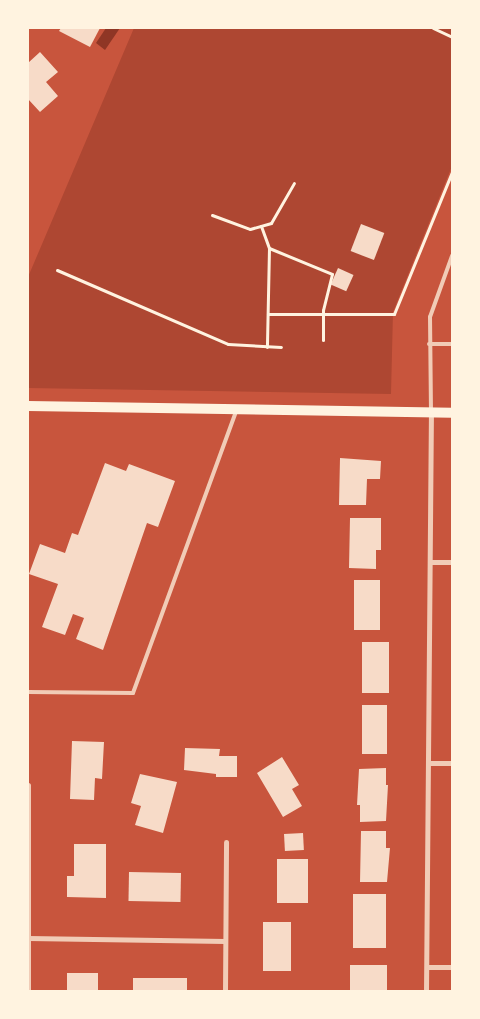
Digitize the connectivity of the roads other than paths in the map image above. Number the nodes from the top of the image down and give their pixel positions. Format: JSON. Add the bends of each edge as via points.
{"nodes":[{"id":1,"x":452,"y":256,"type":"edge"},
{"id":2,"x":429,"y":344,"type":"junction"},
{"id":3,"x":452,"y":344,"type":"edge"},
{"id":4,"x":28,"y":406,"type":"edge"},
{"id":5,"x":237,"y":410,"type":"junction"},
{"id":6,"x":431,"y":412,"type":"junction"},
{"id":7,"x":452,"y":413,"type":"edge"},
{"id":8,"x":430,"y":562,"type":"junction"},
{"id":9,"x":452,"y":562,"type":"edge"},
{"id":10,"x":28,"y":692,"type":"edge"},
{"id":11,"x":428,"y":763,"type":"junction"},
{"id":12,"x":452,"y":763,"type":"edge"},
{"id":13,"x":28,"y":785,"type":"edge"},
{"id":14,"x":226,"y":842,"type":"dead end"},
{"id":15,"x":28,"y":938,"type":"edge"},
{"id":16,"x":225,"y":941,"type":"junction"},
{"id":17,"x":427,"y":967,"type":"junction"},
{"id":18,"x":452,"y":967,"type":"edge"},
{"id":19,"x":28,"y":992,"type":"edge"},
{"id":20,"x":225,"y":992,"type":"edge"},
{"id":21,"x":426,"y":992,"type":"edge"}],
"edges":[{"from":1,"to":2,"type":"lane","via":[[430,317]]},
{"from":2,"to":3,"type":"lane"},
{"from":2,"to":6,"type":"lane"},
{"from":4,"to":5,"type":"main road"},
{"from":5,"to":6,"type":"main road"},
{"from":5,"to":10,"type":"lane","via":[[133,693]]},
{"from":6,"to":7,"type":"main road"},
{"from":6,"to":8,"type":"street"},
{"from":8,"to":9,"type":"street"},
{"from":8,"to":11,"type":"street"},
{"from":11,"to":12,"type":"street"},
{"from":11,"to":17,"type":"street"},
{"from":13,"to":15,"type":"street"},
{"from":14,"to":16,"type":"street"},
{"from":15,"to":16,"type":"street"},
{"from":15,"to":19,"type":"street"},
{"from":16,"to":20,"type":"street"},
{"from":17,"to":18,"type":"street"},
{"from":17,"to":21,"type":"street"}]}
